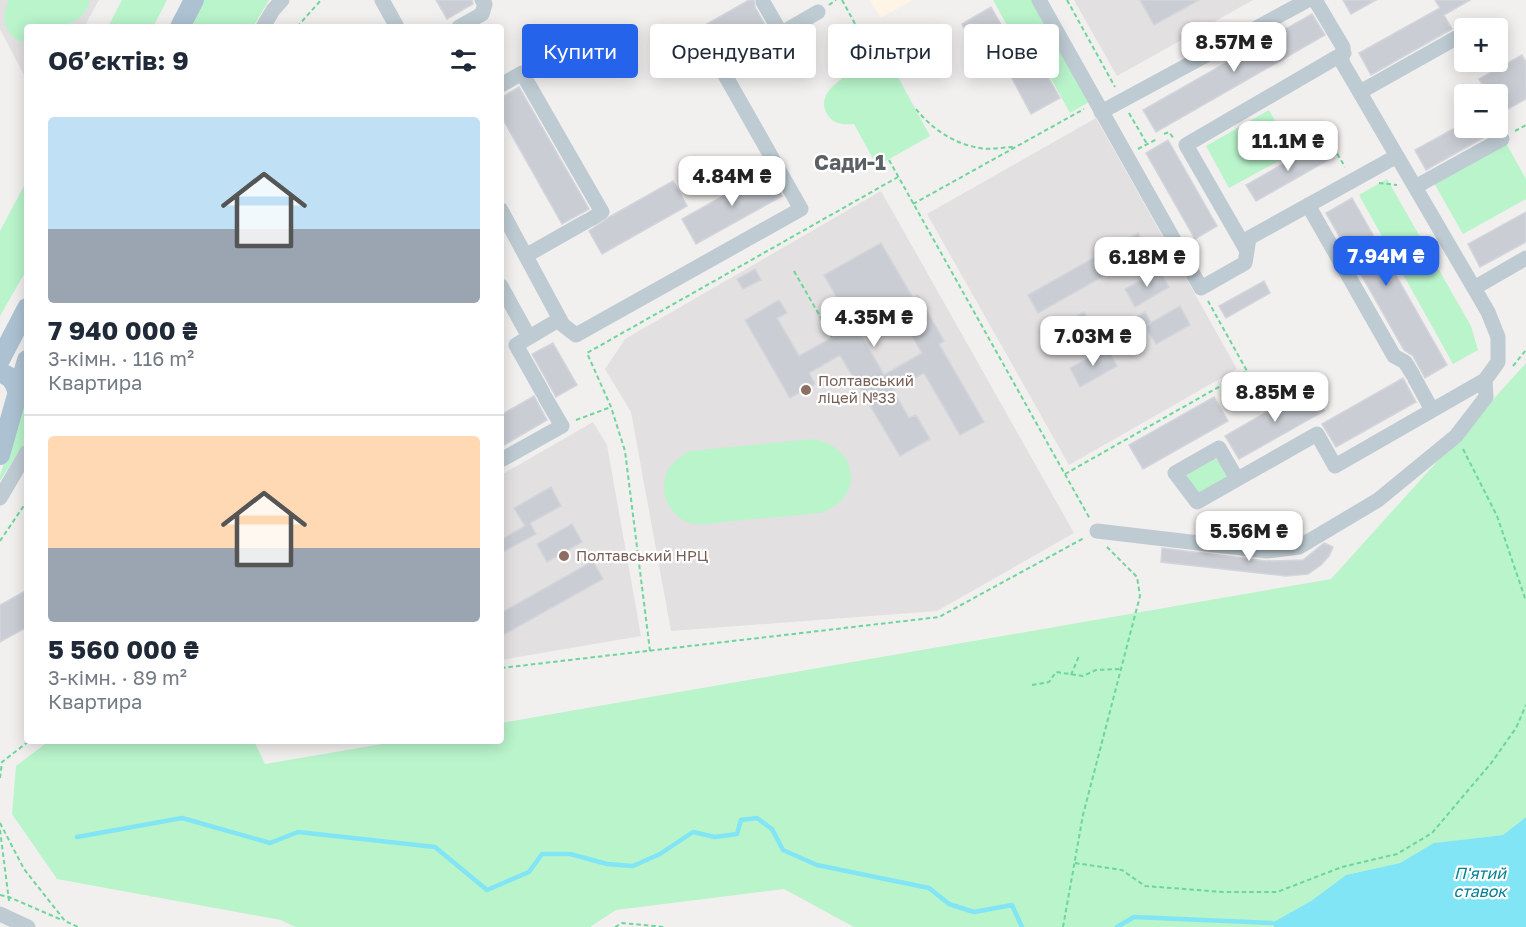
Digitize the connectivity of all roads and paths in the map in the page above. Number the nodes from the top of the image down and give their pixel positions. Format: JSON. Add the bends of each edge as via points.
{"nodes":[{"id":1,"x":194,"y":0,"type":"edge"},
{"id":2,"x":282,"y":0,"type":"edge"},
{"id":3,"x":321,"y":0,"type":"edge"},
{"id":4,"x":382,"y":0,"type":"edge"},
{"id":5,"x":483,"y":0,"type":"edge"},
{"id":6,"x":842,"y":0,"type":"edge"},
{"id":7,"x":1039,"y":0,"type":"edge"},
{"id":8,"x":1067,"y":0,"type":"edge"},
{"id":9,"x":1308,"y":0,"type":"edge"},
{"id":10,"x":1316,"y":0,"type":"edge"},
{"id":11,"x":763,"y":2,"type":"dead end"},
{"id":12,"x":818,"y":12,"type":"dead end"},
{"id":13,"x":182,"y":24,"type":"edge"},
{"id":14,"x":265,"y":24,"type":"edge"},
{"id":15,"x":300,"y":24,"type":"edge"},
{"id":16,"x":396,"y":24,"type":"edge"},
{"id":17,"x":464,"y":24,"type":"edge"},
{"id":18,"x":776,"y":24,"type":"edge"},
{"id":19,"x":797,"y":24,"type":"edge"},
{"id":20,"x":855,"y":24,"type":"edge"},
{"id":21,"x":1454,"y":39,"type":"edge"},
{"id":22,"x":1344,"y":53,"type":"junction"},
{"id":23,"x":727,"y":78,"type":"edge"},
{"id":24,"x":504,"y":83,"type":"edge"},
{"id":25,"x":1360,"y":92,"type":"junction"},
{"id":26,"x":1122,"y":100,"type":"junction"},
{"id":27,"x":1098,"y":107,"type":"junction"},
{"id":28,"x":916,"y":109,"type":"dead end"},
{"id":29,"x":1276,"y":123,"type":"dead end"},
{"id":30,"x":1164,"y":134,"type":"dead end"},
{"id":31,"x":1180,"y":137,"type":"dead end"},
{"id":32,"x":1157,"y":139,"type":"dead end"},
{"id":33,"x":1502,"y":139,"type":"dead end"},
{"id":34,"x":1147,"y":144,"type":"junction"},
{"id":35,"x":1016,"y":147,"type":"junction"},
{"id":36,"x":1126,"y":156,"type":"junction"},
{"id":37,"x":1397,"y":156,"type":"junction"},
{"id":38,"x":889,"y":160,"type":"dead end"},
{"id":39,"x":898,"y":177,"type":"junction"},
{"id":40,"x":1353,"y":180,"type":"junction"},
{"id":41,"x":1415,"y":187,"type":"junction"},
{"id":42,"x":913,"y":204,"type":"junction"},
{"id":43,"x":1308,"y":205,"type":"junction"},
{"id":44,"x":504,"y":215,"type":"edge"},
{"id":45,"x":1247,"y":251,"type":"junction"},
{"id":46,"x":527,"y":255,"type":"junction"},
{"id":47,"x":1526,"y":258,"type":"edge"},
{"id":48,"x":794,"y":271,"type":"dead end"},
{"id":49,"x":1201,"y":288,"type":"junction"},
{"id":50,"x":1474,"y":288,"type":"junction"},
{"id":51,"x":504,"y":291,"type":"edge"},
{"id":52,"x":24,"y":314,"type":"edge"},
{"id":53,"x":560,"y":319,"type":"junction"},
{"id":54,"x":529,"y":336,"type":"junction"},
{"id":55,"x":832,"y":337,"type":"dead end"},
{"id":56,"x":0,"y":360,"type":"edge"},
{"id":57,"x":24,"y":372,"type":"edge"},
{"id":58,"x":0,"y":373,"type":"edge"},
{"id":59,"x":1485,"y":380,"type":"junction"},
{"id":60,"x":18,"y":397,"type":"junction"},
{"id":61,"x":611,"y":407,"type":"junction"},
{"id":62,"x":1432,"y":410,"type":"junction"},
{"id":63,"x":562,"y":426,"type":"junction"},
{"id":64,"x":1456,"y":436,"type":"junction"},
{"id":65,"x":0,"y":455,"type":"edge"},
{"id":66,"x":24,"y":458,"type":"edge"},
{"id":67,"x":504,"y":458,"type":"edge"},
{"id":68,"x":1065,"y":474,"type":"junction"},
{"id":69,"x":1237,"y":479,"type":"dead end"},
{"id":70,"x":0,"y":498,"type":"edge"},
{"id":71,"x":24,"y":505,"type":"edge"},
{"id":72,"x":1097,"y":531,"type":"junction"},
{"id":73,"x":0,"y":541,"type":"edge"},
{"id":74,"x":1526,"y":601,"type":"edge"},
{"id":75,"x":650,"y":651,"type":"junction"},
{"id":76,"x":1078,"y":656,"type":"dead end"},
{"id":77,"x":504,"y":668,"type":"edge"},
{"id":78,"x":1121,"y":669,"type":"junction"},
{"id":79,"x":1071,"y":675,"type":"junction"},
{"id":80,"x":1032,"y":685,"type":"dead end"},
{"id":81,"x":1526,"y":705,"type":"edge"},
{"id":82,"x":25,"y":744,"type":"edge"},
{"id":83,"x":0,"y":778,"type":"edge"},
{"id":84,"x":0,"y":823,"type":"edge"},
{"id":85,"x":0,"y":830,"type":"edge"},
{"id":86,"x":1075,"y":863,"type":"junction"},
{"id":87,"x":0,"y":895,"type":"edge"},
{"id":88,"x":9,"y":897,"type":"junction"},
{"id":89,"x":7,"y":920,"type":"edge"},
{"id":90,"x":65,"y":921,"type":"junction"},
{"id":91,"x":28,"y":927,"type":"edge"},
{"id":92,"x":78,"y":927,"type":"edge"},
{"id":93,"x":615,"y":927,"type":"edge"},
{"id":94,"x":664,"y":927,"type":"edge"},
{"id":95,"x":1063,"y":927,"type":"edge"}],
"edges":[{"from":1,"to":13,"type":"main road"},
{"from":2,"to":14,"type":"street"},
{"from":3,"to":15,"type":"path"},
{"from":4,"to":16,"type":"street"},
{"from":5,"to":17,"type":"street","via":[[482,14]]},
{"from":6,"to":20,"type":"path"},
{"from":7,"to":27,"type":"street"},
{"from":8,"to":26,"type":"path"},
{"from":9,"to":26,"type":"street"},
{"from":10,"to":22,"type":"street"},
{"from":11,"to":18,"type":"street"},
{"from":12,"to":19,"type":"street"},
{"from":21,"to":25,"type":"street"},
{"from":22,"to":25,"type":"street","via":[[1342,62]]},
{"from":22,"to":45,"type":"street","via":[[1186,145]]},
{"from":23,"to":53,"type":"street","via":[[801,209],[576,335]]},
{"from":24,"to":46,"type":"street","via":[[522,73],[602,213]]},
{"from":25,"to":37,"type":"street"},
{"from":26,"to":27,"type":"street"},
{"from":26,"to":34,"type":"path"},
{"from":27,"to":35,"type":"path"},
{"from":27,"to":36,"type":"street"},
{"from":28,"to":35,"type":"path","via":[[937,131],[957,141],[981,148]]},
{"from":29,"to":40,"type":"path","via":[[1324,131]]},
{"from":30,"to":31,"type":"path","via":[[1169,132],[1175,141]]},
{"from":32,"to":34,"type":"path"},
{"from":33,"to":41,"type":"street"},
{"from":34,"to":36,"type":"path"},
{"from":35,"to":42,"type":"path"},
{"from":36,"to":49,"type":"street"},
{"from":37,"to":40,"type":"street"},
{"from":37,"to":41,"type":"street"},
{"from":38,"to":39,"type":"path"},
{"from":39,"to":42,"type":"path"},
{"from":39,"to":61,"type":"path","via":[[587,353]]},
{"from":40,"to":41,"type":"path"},
{"from":40,"to":43,"type":"street"},
{"from":41,"to":50,"type":"street"},
{"from":42,"to":68,"type":"path"},
{"from":43,"to":45,"type":"street","via":[[1249,238]]},
{"from":43,"to":62,"type":"street","via":[[1394,356],[1405,362]]},
{"from":44,"to":46,"type":"street"},
{"from":45,"to":49,"type":"street","via":[[1245,263]]},
{"from":46,"to":53,"type":"street"},
{"from":47,"to":50,"type":"street"},
{"from":48,"to":55,"type":"path"},
{"from":49,"to":68,"type":"path","via":[[1246,371]]},
{"from":50,"to":59,"type":"street","via":[[1498,337],[1498,362]]},
{"from":51,"to":54,"type":"street"},
{"from":52,"to":56,"type":"main road"},
{"from":53,"to":54,"type":"street"},
{"from":54,"to":63,"type":"street","via":[[516,345]]},
{"from":57,"to":60,"type":"main road"},
{"from":58,"to":60,"type":"main road","via":[[10,377]]},
{"from":59,"to":62,"type":"street"},
{"from":59,"to":64,"type":"street","via":[[1486,397]]},
{"from":60,"to":65,"type":"main road"},
{"from":61,"to":63,"type":"path"},
{"from":61,"to":75,"type":"path","via":[[625,451]]},
{"from":62,"to":69,"type":"street","via":[[1335,466],[1317,434]]},
{"from":63,"to":67,"type":"street"},
{"from":64,"to":72,"type":"street","via":[[1378,500],[1299,547],[1267,551]]},
{"from":64,"to":74,"type":"path","via":[[1497,516]]},
{"from":66,"to":70,"type":"street"},
{"from":68,"to":72,"type":"path"},
{"from":71,"to":73,"type":"path"},
{"from":72,"to":75,"type":"path","via":[[939,617]]},
{"from":72,"to":78,"type":"path","via":[[1110,552],[1137,577],[1140,596]]},
{"from":75,"to":77,"type":"path"},
{"from":76,"to":79,"type":"path"},
{"from":78,"to":79,"type":"path"},
{"from":78,"to":86,"type":"path","via":[[1083,815]]},
{"from":79,"to":80,"type":"path","via":[[1056,672],[1049,682]]},
{"from":81,"to":86,"type":"path","via":[[1492,762],[1432,833],[1397,854],[1342,867],[1277,892],[1144,886],[1122,870]]},
{"from":82,"to":83,"type":"path","via":[[2,762]]},
{"from":84,"to":90,"type":"path","via":[[24,869]]},
{"from":85,"to":88,"type":"path"},
{"from":86,"to":95,"type":"path"},
{"from":87,"to":88,"type":"path"},
{"from":88,"to":89,"type":"path"},
{"from":88,"to":90,"type":"path"},
{"from":89,"to":91,"type":"street"},
{"from":90,"to":92,"type":"path"},
{"from":93,"to":94,"type":"path","via":[[622,923]]}]}
